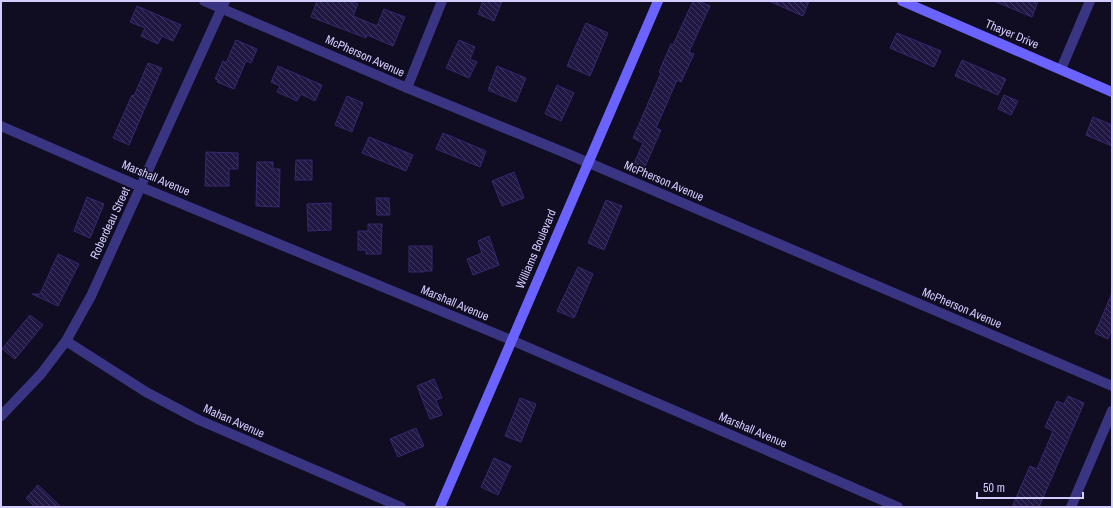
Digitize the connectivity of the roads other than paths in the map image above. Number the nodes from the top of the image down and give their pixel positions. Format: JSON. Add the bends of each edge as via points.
{"nodes":[{"id":1,"x":204,"y":1,"type":"edge"},
{"id":2,"x":442,"y":1,"type":"edge"},
{"id":3,"x":658,"y":1,"type":"edge"},
{"id":4,"x":902,"y":1,"type":"edge"},
{"id":5,"x":1090,"y":1,"type":"edge"},
{"id":6,"x":224,"y":5,"type":"edge"},
{"id":7,"x":1060,"y":70,"type":"junction"},
{"id":8,"x":407,"y":88,"type":"junction"},
{"id":9,"x":1112,"y":92,"type":"edge"},
{"id":10,"x":1,"y":126,"type":"edge"},
{"id":11,"x":588,"y":163,"type":"junction"},
{"id":12,"x":141,"y":187,"type":"junction"},
{"id":13,"x":511,"y":340,"type":"junction"},
{"id":14,"x":66,"y":341,"type":"junction"},
{"id":15,"x":1112,"y":386,"type":"edge"},
{"id":16,"x":1112,"y":411,"type":"edge"},
{"id":17,"x":1,"y":416,"type":"edge"},
{"id":18,"x":401,"y":507,"type":"edge"},
{"id":19,"x":440,"y":507,"type":"edge"},
{"id":20,"x":898,"y":507,"type":"edge"},
{"id":21,"x":1071,"y":507,"type":"edge"}],
"edges":[{"from":1,"to":6,"type":"street","name":"McPherson Avenue"},
{"from":2,"to":8,"type":"street"},
{"from":3,"to":11,"type":"street","name":"Williams Boulevard"},
{"from":4,"to":7,"type":"street","name":"Thayer Drive"},
{"from":5,"to":7,"type":"street"},
{"from":6,"to":8,"type":"street","name":"McPherson Avenue"},
{"from":6,"to":12,"type":"street","name":"Roberdeau Street"},
{"from":7,"to":9,"type":"street","name":"Thayer Drive"},
{"from":8,"to":11,"type":"street","name":"McPherson Avenue"},
{"from":10,"to":12,"type":"street","name":"Marshall Avenue"},
{"from":11,"to":13,"type":"street","name":"Williams Boulevard"},
{"from":11,"to":15,"type":"street","name":"McPherson Avenue"},
{"from":12,"to":13,"type":"street","name":"Marshall Avenue"},
{"from":12,"to":14,"type":"street","name":"Roberdeau Street","via":[[91,296]]},
{"from":13,"to":19,"type":"street","name":"Williams Boulevard"},
{"from":13,"to":20,"type":"street","name":"Marshall Avenue"},
{"from":14,"to":17,"type":"street","name":"Roberdeau Street","via":[[41,374]]},
{"from":14,"to":18,"type":"street","name":"Mahan Avenue","via":[[146,392],[199,420]]},
{"from":16,"to":21,"type":"street"}]}
